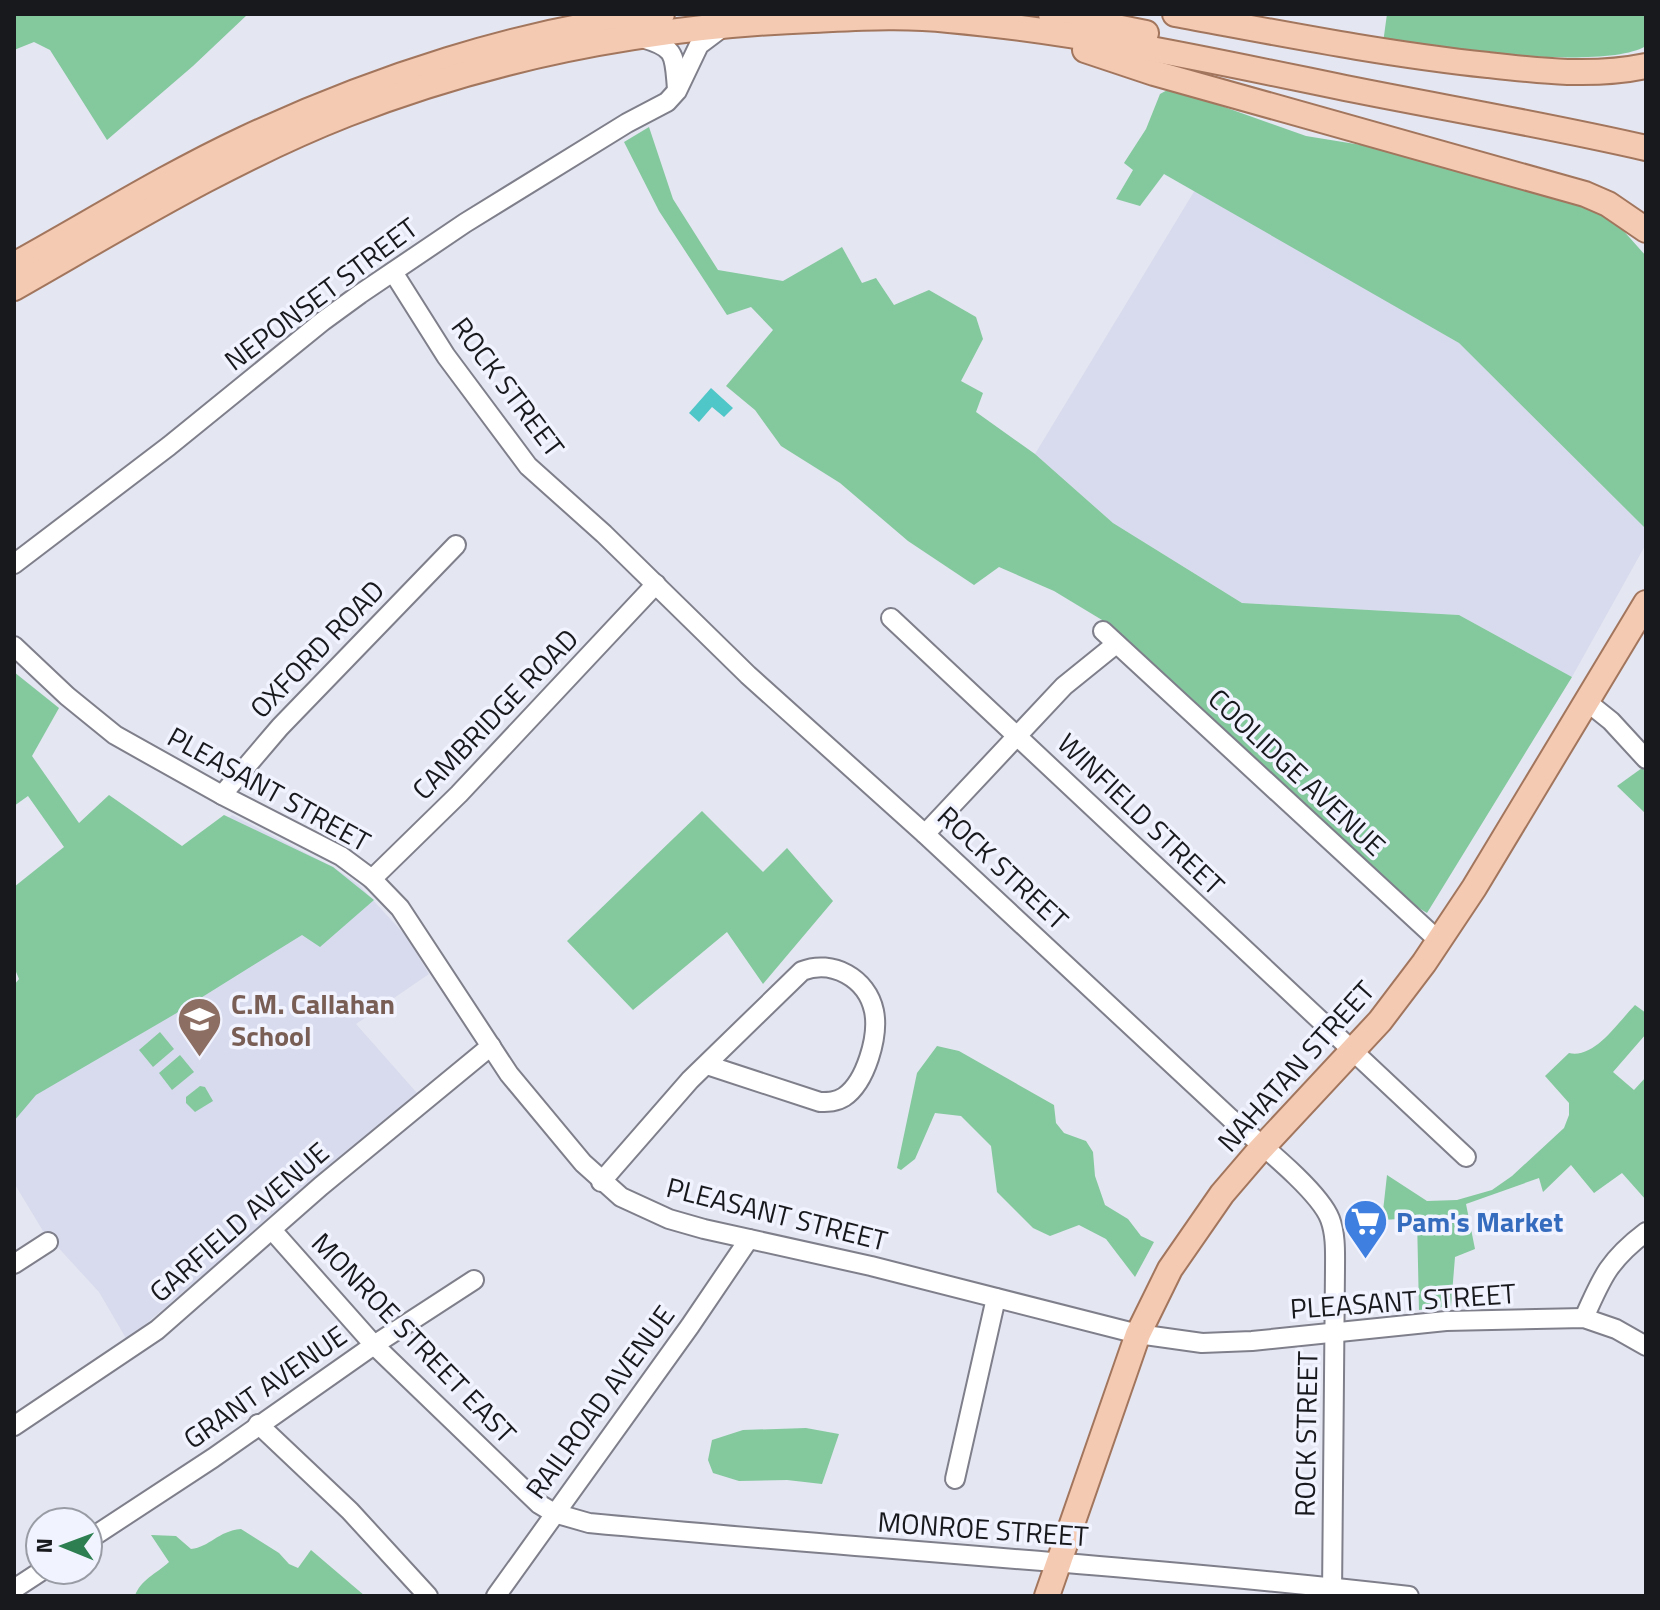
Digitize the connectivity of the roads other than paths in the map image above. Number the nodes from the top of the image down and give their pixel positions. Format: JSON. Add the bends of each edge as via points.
{"nodes":[{"id":1,"x":662,"y":14,"type":"edge"},
{"id":2,"x":1051,"y":14,"type":"edge"},
{"id":3,"x":1175,"y":14,"type":"edge"},
{"id":4,"x":730,"y":24,"type":"junction"},
{"id":5,"x":1023,"y":29,"type":"junction"},
{"id":6,"x":634,"y":36,"type":"junction"},
{"id":7,"x":1646,"y":66,"type":"edge"},
{"id":8,"x":677,"y":91,"type":"junction"},
{"id":9,"x":1646,"y":133,"type":"edge"},
{"id":10,"x":1646,"y":148,"type":"edge"},
{"id":11,"x":1646,"y":230,"type":"edge"},
{"id":12,"x":14,"y":265,"type":"edge"},
{"id":13,"x":393,"y":272,"type":"junction"},
{"id":14,"x":14,"y":288,"type":"edge"},
{"id":15,"x":456,"y":545,"type":"dead end"},
{"id":16,"x":14,"y":564,"type":"edge"},
{"id":17,"x":656,"y":584,"type":"junction"},
{"id":18,"x":1646,"y":603,"type":"edge"},
{"id":19,"x":891,"y":618,"type":"dead end"},
{"id":20,"x":14,"y":646,"type":"edge"},
{"id":21,"x":1586,"y":701,"type":"junction"},
{"id":22,"x":1017,"y":734,"type":"junction"},
{"id":23,"x":1646,"y":759,"type":"edge"},
{"id":24,"x":222,"y":795,"type":"junction"},
{"id":25,"x":925,"y":834,"type":"junction"},
{"id":26,"x":372,"y":879,"type":"junction"},
{"id":27,"x":1439,"y":941,"type":"junction"},
{"id":28,"x":491,"y":1046,"type":"junction"},
{"id":29,"x":1353,"y":1051,"type":"junction"},
{"id":30,"x":707,"y":1065,"type":"junction"},
{"id":31,"x":1264,"y":1146,"type":"junction"},
{"id":32,"x":1466,"y":1157,"type":"dead end"},
{"id":33,"x":601,"y":1182,"type":"junction"},
{"id":34,"x":272,"y":1230,"type":"junction"},
{"id":35,"x":1646,"y":1232,"type":"edge"},
{"id":36,"x":749,"y":1239,"type":"junction"},
{"id":37,"x":48,"y":1242,"type":"dead end"},
{"id":38,"x":14,"y":1264,"type":"edge"},
{"id":39,"x":474,"y":1280,"type":"dead end"},
{"id":40,"x":996,"y":1298,"type":"junction"},
{"id":41,"x":1584,"y":1318,"type":"junction"},
{"id":42,"x":1335,"y":1332,"type":"junction"},
{"id":43,"x":1138,"y":1334,"type":"junction"},
{"id":44,"x":374,"y":1345,"type":"junction"},
{"id":45,"x":1646,"y":1346,"type":"edge"},
{"id":46,"x":258,"y":1424,"type":"junction"},
{"id":47,"x":14,"y":1426,"type":"edge"},
{"id":48,"x":955,"y":1479,"type":"dead end"},
{"id":49,"x":554,"y":1513,"type":"junction"},
{"id":50,"x":104,"y":1530,"type":"edge"},
{"id":51,"x":1059,"y":1563,"type":"junction"},
{"id":52,"x":1332,"y":1592,"type":"edge"},
{"id":53,"x":428,"y":1596,"type":"edge"},
{"id":54,"x":496,"y":1596,"type":"edge"},
{"id":55,"x":1047,"y":1596,"type":"edge"},
{"id":56,"x":1409,"y":1596,"type":"edge"}],
"edges":[{"from":1,"to":12,"type":"main road","via":[[564,30],[379,83],[246,138]]},
{"from":2,"to":9,"type":"main road"},
{"from":3,"to":7,"type":"main road","via":[[1477,64],[1561,73]]},
{"from":4,"to":5,"type":"main road","via":[[872,17]]},
{"from":4,"to":6,"type":"main road"},
{"from":4,"to":8,"type":"street","name":"NEPONSET STREET","via":[[699,45]]},
{"from":5,"to":10,"type":"main road","via":[[1149,48]]},
{"from":5,"to":11,"type":"main road","via":[[1154,73],[1585,194]]},
{"from":6,"to":8,"type":"street","via":[[663,44],[675,58]]},
{"from":6,"to":14,"type":"main road","via":[[537,54],[346,114],[194,185]]},
{"from":8,"to":13,"type":"street","name":"NEPONSET STREET"},
{"from":13,"to":16,"type":"street","name":"NEPONSET STREET"},
{"from":13,"to":17,"type":"street","name":"ROCK STREET","via":[[446,356],[528,466]]},
{"from":15,"to":24,"type":"street","name":"OXFORD ROAD","via":[[280,727]]},
{"from":17,"to":25,"type":"street","name":"ROCK STREET","via":[[748,675]]},
{"from":17,"to":26,"type":"street","name":"CAMBRIDGE ROAD"},
{"from":18,"to":21,"type":"main road","name":"NAHATAN STREET"},
{"from":19,"to":22,"type":"street","name":"WINFIELD STREET"},
{"from":20,"to":24,"type":"street","name":"PLEASANT STREET","via":[[115,735]]},
{"from":21,"to":23,"type":"street"},
{"from":21,"to":27,"type":"main road","name":"NAHATAN STREET"},
{"from":22,"to":25,"type":"street","name":"COOLIDGE AVENUE"},
{"from":22,"to":27,"type":"street","name":"COOLIDGE AVENUE","via":[[1110,638]]},
{"from":22,"to":29,"type":"street","name":"WINFIELD STREET"},
{"from":24,"to":26,"type":"street","name":"PLEASANT STREET","via":[[341,856]]},
{"from":25,"to":31,"type":"street","name":"ROCK STREET"},
{"from":26,"to":28,"type":"street","name":"PLEASANT STREET","via":[[408,920]]},
{"from":27,"to":29,"type":"main road","name":"NAHATAN STREET"},
{"from":28,"to":33,"type":"street","name":"PLEASANT STREET","via":[[537,1110]]},
{"from":28,"to":34,"type":"street","name":"GARFIELD AVENUE"},
{"from":29,"to":31,"type":"main road","name":"NAHATAN STREET"},
{"from":29,"to":32,"type":"street","name":"WINFIELD STREET"},
{"from":30,"to":30,"type":"street","via":[[786,985],[812,967],[845,972],[869,997],[875,1030],[870,1050],[858,1082],[843,1098],[820,1102]]},
{"from":30,"to":33,"type":"street"},
{"from":31,"to":42,"type":"street","name":"ROCK STREET","via":[[1330,1219]]},
{"from":31,"to":43,"type":"main road","name":"NAHATAN STREET","via":[[1191,1237],[1155,1294]]},
{"from":33,"to":36,"type":"street","name":"PLEASANT STREET","via":[[657,1215]]},
{"from":34,"to":44,"type":"street","name":"MONROE STREET EAST"},
{"from":34,"to":47,"type":"street","name":"GARFIELD AVENUE","via":[[157,1330]]},
{"from":35,"to":41,"type":"street","via":[[1605,1272]]},
{"from":36,"to":40,"type":"street","name":"PLEASANT STREET"},
{"from":36,"to":49,"type":"street","name":"RAILROAD AVENUE"},
{"from":37,"to":38,"type":"street"},
{"from":39,"to":44,"type":"street","name":"GRANT AVENUE"},
{"from":40,"to":43,"type":"street","name":"PLEASANT STREET"},
{"from":40,"to":48,"type":"street"},
{"from":41,"to":42,"type":"street","name":"PLEASANT STREET","via":[[1446,1321]]},
{"from":41,"to":45,"type":"street","name":"PLEASANT STREET"},
{"from":42,"to":43,"type":"street","name":"PLEASANT STREET","via":[[1202,1343]]},
{"from":42,"to":52,"type":"street","name":"ROCK STREET"},
{"from":43,"to":51,"type":"main road","name":"NAHATAN STREET"},
{"from":44,"to":46,"type":"street","name":"GRANT AVENUE"},
{"from":44,"to":49,"type":"street","name":"MONROE STREET EAST","via":[[522,1489]]},
{"from":46,"to":50,"type":"street","name":"GRANT AVENUE"},
{"from":46,"to":53,"type":"street","via":[[350,1511]]},
{"from":49,"to":51,"type":"street","name":"MONROE STREET","via":[[604,1524]]},
{"from":49,"to":54,"type":"street","name":"RAILROAD AVENUE"},
{"from":51,"to":52,"type":"street","name":"MONROE STREET"},
{"from":51,"to":55,"type":"main road","name":"NAHATAN STREET"},
{"from":52,"to":56,"type":"street","name":"MONROE STREET"}]}
